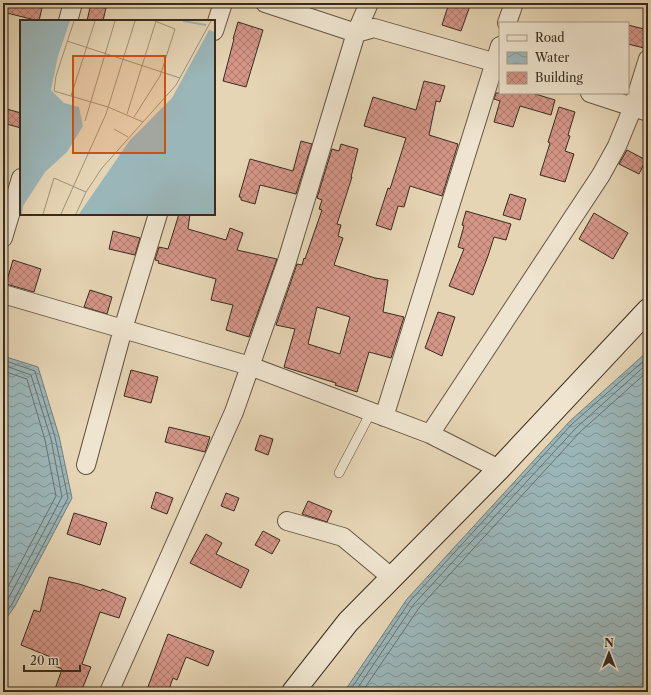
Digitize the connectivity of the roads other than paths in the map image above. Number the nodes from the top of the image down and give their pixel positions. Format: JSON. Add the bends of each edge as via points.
{"nodes":[{"id":1,"x":73,"y":3,"type":"edge"},
{"id":2,"x":222,"y":3,"type":"edge"},
{"id":3,"x":265,"y":3,"type":"edge"},
{"id":4,"x":369,"y":3,"type":"edge"},
{"id":5,"x":514,"y":3,"type":"edge"},
{"id":6,"x":68,"y":20,"type":"edge"},
{"id":7,"x":507,"y":22,"type":"edge"},
{"id":8,"x":215,"y":28,"type":"edge"},
{"id":9,"x":356,"y":33,"type":"junction"},
{"id":10,"x":498,"y":58,"type":"edge"},
{"id":11,"x":648,"y":59,"type":"edge"},
{"id":12,"x":593,"y":94,"type":"edge"},
{"id":13,"x":641,"y":110,"type":"edge"},
{"id":14,"x":20,"y":181,"type":"edge"},
{"id":15,"x":158,"y":215,"type":"edge"},
{"id":16,"x":3,"y":238,"type":"edge"},
{"id":17,"x":3,"y":294,"type":"edge"},
{"id":18,"x":648,"y":310,"type":"edge"},
{"id":19,"x":123,"y":329,"type":"junction"},
{"id":20,"x":250,"y":366,"type":"junction"},
{"id":21,"x":378,"y":415,"type":"junction"},
{"id":22,"x":430,"y":434,"type":"junction"},
{"id":23,"x":86,"y":465,"type":"dead end"},
{"id":24,"x":499,"y":469,"type":"junction"},
{"id":25,"x":339,"y":473,"type":"dead end"},
{"id":26,"x":287,"y":521,"type":"dead end"},
{"id":27,"x":391,"y":577,"type":"junction"},
{"id":28,"x":108,"y":692,"type":"edge"},
{"id":29,"x":292,"y":692,"type":"edge"}],
"edges":[{"from":1,"to":6,"type":"street"},
{"from":2,"to":8,"type":"street"},
{"from":3,"to":9,"type":"street"},
{"from":4,"to":9,"type":"street"},
{"from":5,"to":7,"type":"street"},
{"from":9,"to":10,"type":"street","via":[[374,28]]},
{"from":9,"to":20,"type":"street","via":[[286,261]]},
{"from":10,"to":21,"type":"street"},
{"from":11,"to":13,"type":"street"},
{"from":12,"to":13,"type":"street"},
{"from":13,"to":22,"type":"street"},
{"from":14,"to":16,"type":"street"},
{"from":15,"to":19,"type":"street"},
{"from":17,"to":19,"type":"street"},
{"from":18,"to":24,"type":"main road"},
{"from":19,"to":20,"type":"street"},
{"from":19,"to":23,"type":"street"},
{"from":20,"to":21,"type":"street"},
{"from":20,"to":28,"type":"street","via":[[234,412]]},
{"from":21,"to":22,"type":"street"},
{"from":21,"to":25,"type":"lane"},
{"from":22,"to":24,"type":"street"},
{"from":24,"to":27,"type":"main road"},
{"from":26,"to":27,"type":"street","via":[[343,537]]},
{"from":27,"to":29,"type":"main road","via":[[348,622]]}]}
